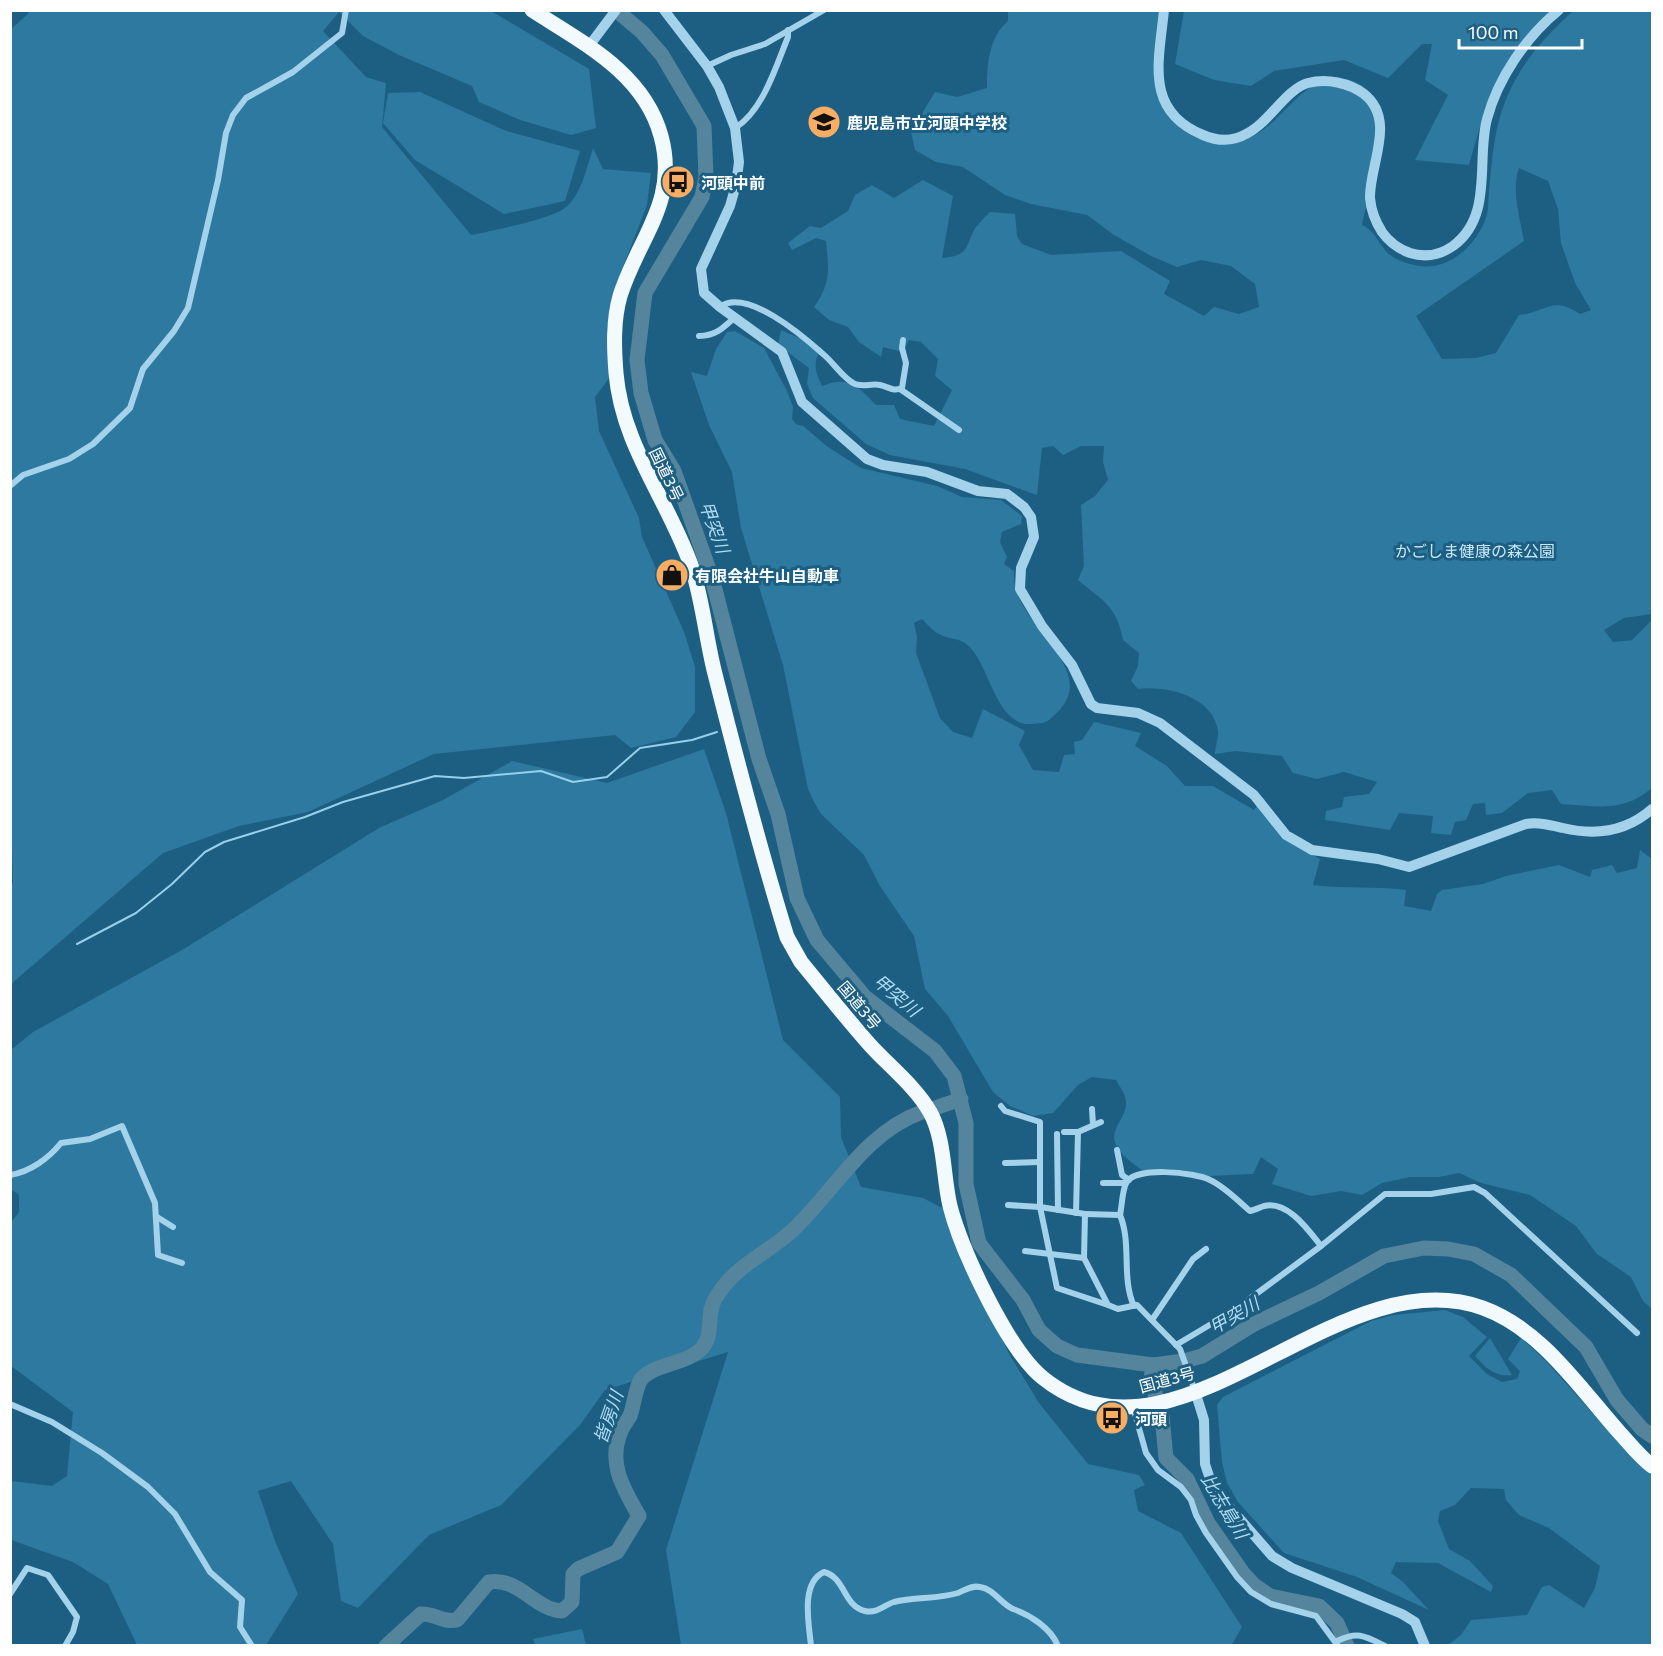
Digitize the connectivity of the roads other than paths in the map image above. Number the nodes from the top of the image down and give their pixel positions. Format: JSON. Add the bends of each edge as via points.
{"nodes":[{"id":1,"x":346,"y":10,"type":"edge"},
{"id":2,"x":532,"y":10,"type":"edge"},
{"id":3,"x":616,"y":10,"type":"edge"},
{"id":4,"x":664,"y":10,"type":"edge"},
{"id":5,"x":824,"y":10,"type":"edge"},
{"id":6,"x":1164,"y":10,"type":"edge"},
{"id":7,"x":1558,"y":10,"type":"edge"},
{"id":8,"x":788,"y":30,"type":"junction"},
{"id":9,"x":589,"y":46,"type":"junction"},
{"id":10,"x":707,"y":66,"type":"junction"},
{"id":11,"x":735,"y":128,"type":"junction"},
{"id":12,"x":720,"y":308,"type":"junction"},
{"id":13,"x":734,"y":318,"type":"junction"},
{"id":14,"x":699,"y":336,"type":"dead end"},
{"id":15,"x":903,"y":340,"type":"dead end"},
{"id":16,"x":900,"y":389,"type":"junction"},
{"id":17,"x":959,"y":430,"type":"dead end"},
{"id":18,"x":10,"y":486,"type":"edge"},
{"id":19,"x":1653,"y":809,"type":"edge"},
{"id":20,"x":1000,"y":1106,"type":"dead end"},
{"id":21,"x":1092,"y":1109,"type":"dead end"},
{"id":22,"x":1101,"y":1122,"type":"dead end"},
{"id":23,"x":1093,"y":1125,"type":"junction"},
{"id":24,"x":1078,"y":1132,"type":"junction"},
{"id":25,"x":1117,"y":1150,"type":"dead end"},
{"id":26,"x":1040,"y":1162,"type":"junction"},
{"id":27,"x":1005,"y":1163,"type":"dead end"},
{"id":28,"x":10,"y":1175,"type":"edge"},
{"id":29,"x":1127,"y":1181,"type":"junction"},
{"id":30,"x":1102,"y":1183,"type":"dead end"},
{"id":31,"x":1008,"y":1205,"type":"dead end"},
{"id":32,"x":1040,"y":1207,"type":"junction"},
{"id":33,"x":1059,"y":1210,"type":"junction"},
{"id":34,"x":1076,"y":1213,"type":"junction"},
{"id":35,"x":1085,"y":1214,"type":"junction"},
{"id":36,"x":1120,"y":1215,"type":"junction"},
{"id":37,"x":157,"y":1217,"type":"junction"},
{"id":38,"x":173,"y":1227,"type":"dead end"},
{"id":39,"x":1321,"y":1246,"type":"junction"},
{"id":40,"x":1206,"y":1249,"type":"dead end"},
{"id":41,"x":1025,"y":1251,"type":"dead end"},
{"id":42,"x":1049,"y":1254,"type":"junction"},
{"id":43,"x":1084,"y":1258,"type":"junction"},
{"id":44,"x":182,"y":1263,"type":"dead end"},
{"id":45,"x":1108,"y":1305,"type":"junction"},
{"id":46,"x":1134,"y":1306,"type":"junction"},
{"id":47,"x":1152,"y":1320,"type":"junction"},
{"id":48,"x":1637,"y":1333,"type":"dead end"},
{"id":49,"x":1178,"y":1347,"type":"junction"},
{"id":50,"x":1193,"y":1387,"type":"junction"},
{"id":51,"x":10,"y":1404,"type":"edge"},
{"id":52,"x":1133,"y":1407,"type":"junction"},
{"id":53,"x":1653,"y":1466,"type":"edge"},
{"id":54,"x":10,"y":1594,"type":"edge"},
{"id":55,"x":1338,"y":1643,"type":"edge"},
{"id":56,"x":65,"y":1646,"type":"edge"},
{"id":57,"x":252,"y":1646,"type":"edge"},
{"id":58,"x":811,"y":1646,"type":"edge"},
{"id":59,"x":1058,"y":1646,"type":"edge"},
{"id":60,"x":1385,"y":1646,"type":"edge"},
{"id":61,"x":1425,"y":1646,"type":"edge"}],
"edges":[{"from":1,"to":18,"type":"street","via":[[342,33],[293,72],[246,98],[233,115],[188,308],[143,369],[130,408],[93,444],[69,459],[23,475]]},
{"from":2,"to":9,"type":"highway","name":"国道3号"},
{"from":3,"to":9,"type":"street"},
{"from":4,"to":10,"type":"street"},
{"from":5,"to":8,"type":"street"},
{"from":6,"to":7,"type":"street","via":[[1157,76],[1161,92],[1170,112],[1197,132],[1223,140],[1244,136],[1262,124],[1295,90],[1309,83],[1346,84],[1371,100],[1380,139],[1370,196],[1373,213],[1395,246],[1410,253],[1430,255],[1453,246],[1472,224],[1480,197],[1487,119],[1500,86],[1522,49]]},
{"from":8,"to":10,"type":"street","via":[[765,44]]},
{"from":8,"to":11,"type":"street","via":[[761,98]]},
{"from":9,"to":52,"type":"highway","name":"国道3号","via":[[635,86],[649,106],[661,136],[666,160],[663,197],[617,309],[619,400],[633,443],[692,568],[715,674],[787,936],[801,962],[932,1115],[950,1208],[964,1251],[1022,1356],[1042,1377],[1070,1394],[1093,1403]]},
{"from":10,"to":11,"type":"street"},
{"from":11,"to":12,"type":"street","via":[[739,162],[733,197],[701,269],[704,293]]},
{"from":12,"to":13,"type":"street"},
{"from":12,"to":16,"type":"street","via":[[725,303],[739,302],[766,310],[824,354],[851,383]]},
{"from":13,"to":14,"type":"street","via":[[719,332]]},
{"from":13,"to":19,"type":"street","via":[[782,351],[802,402],[867,459],[927,472],[971,489],[1007,494],[1018,501],[1031,517],[1035,537],[1021,568],[1020,589],[1042,626],[1072,664],[1091,704],[1144,714],[1170,729],[1254,795],[1276,826],[1297,843],[1325,854],[1369,857],[1409,867],[1526,824],[1606,831],[1635,823]]},
{"from":15,"to":16,"type":"street","via":[[906,370]]},
{"from":16,"to":17,"type":"street"},
{"from":20,"to":26,"type":"street","via":[[1040,1122]]},
{"from":21,"to":23,"type":"street"},
{"from":22,"to":23,"type":"street"},
{"from":23,"to":24,"type":"street"},
{"from":24,"to":33,"type":"street","via":[[1061,1133]]},
{"from":24,"to":34,"type":"street"},
{"from":25,"to":29,"type":"street"},
{"from":26,"to":27,"type":"street"},
{"from":26,"to":32,"type":"street"},
{"from":28,"to":37,"type":"street","via":[[53,1154],[61,1143],[90,1139],[122,1126],[155,1203]]},
{"from":29,"to":30,"type":"street"},
{"from":29,"to":36,"type":"street"},
{"from":29,"to":39,"type":"street","via":[[1149,1173],[1208,1179],[1250,1211],[1272,1206],[1297,1216]]},
{"from":31,"to":32,"type":"street"},
{"from":32,"to":33,"type":"street"},
{"from":32,"to":42,"type":"street"},
{"from":33,"to":34,"type":"street"},
{"from":34,"to":35,"type":"street"},
{"from":35,"to":36,"type":"street"},
{"from":35,"to":43,"type":"street"},
{"from":36,"to":46,"type":"street","via":[[1128,1292]]},
{"from":37,"to":38,"type":"street"},
{"from":37,"to":44,"type":"street","via":[[158,1255]]},
{"from":39,"to":48,"type":"street","via":[[1385,1194],[1431,1194],[1474,1187]]},
{"from":39,"to":49,"type":"street"},
{"from":40,"to":47,"type":"street","via":[[1193,1259]]},
{"from":41,"to":42,"type":"street"},
{"from":42,"to":43,"type":"street"},
{"from":42,"to":45,"type":"street","via":[[1057,1288]]},
{"from":43,"to":45,"type":"street"},
{"from":45,"to":46,"type":"street","via":[[1118,1309]]},
{"from":46,"to":47,"type":"street"},
{"from":47,"to":49,"type":"street"},
{"from":49,"to":50,"type":"street"},
{"from":50,"to":52,"type":"highway","name":"国道3号","via":[[1168,1401]]},
{"from":50,"to":53,"type":"highway","name":"国道3号","via":[[1364,1313],[1407,1301],[1443,1299],[1486,1310],[1532,1336]]},
{"from":50,"to":61,"type":"street","via":[[1204,1420],[1205,1464],[1213,1488],[1265,1548],[1292,1568],[1402,1614],[1415,1622]]},
{"from":51,"to":57,"type":"street","via":[[52,1422],[148,1487],[175,1514],[210,1572],[242,1600],[240,1627]]},
{"from":52,"to":55,"type":"street","via":[[1146,1453],[1158,1470],[1191,1500],[1206,1533],[1237,1577],[1251,1592],[1271,1604],[1316,1616]]},
{"from":54,"to":56,"type":"street","via":[[27,1568],[48,1575],[76,1617]]},
{"from":55,"to":60,"type":"street","via":[[1352,1634]]},
{"from":58,"to":59,"type":"street","via":[[808,1599],[812,1583],[824,1572],[837,1577],[853,1604],[871,1612],[893,1602],[980,1587],[1031,1616]]}]}
